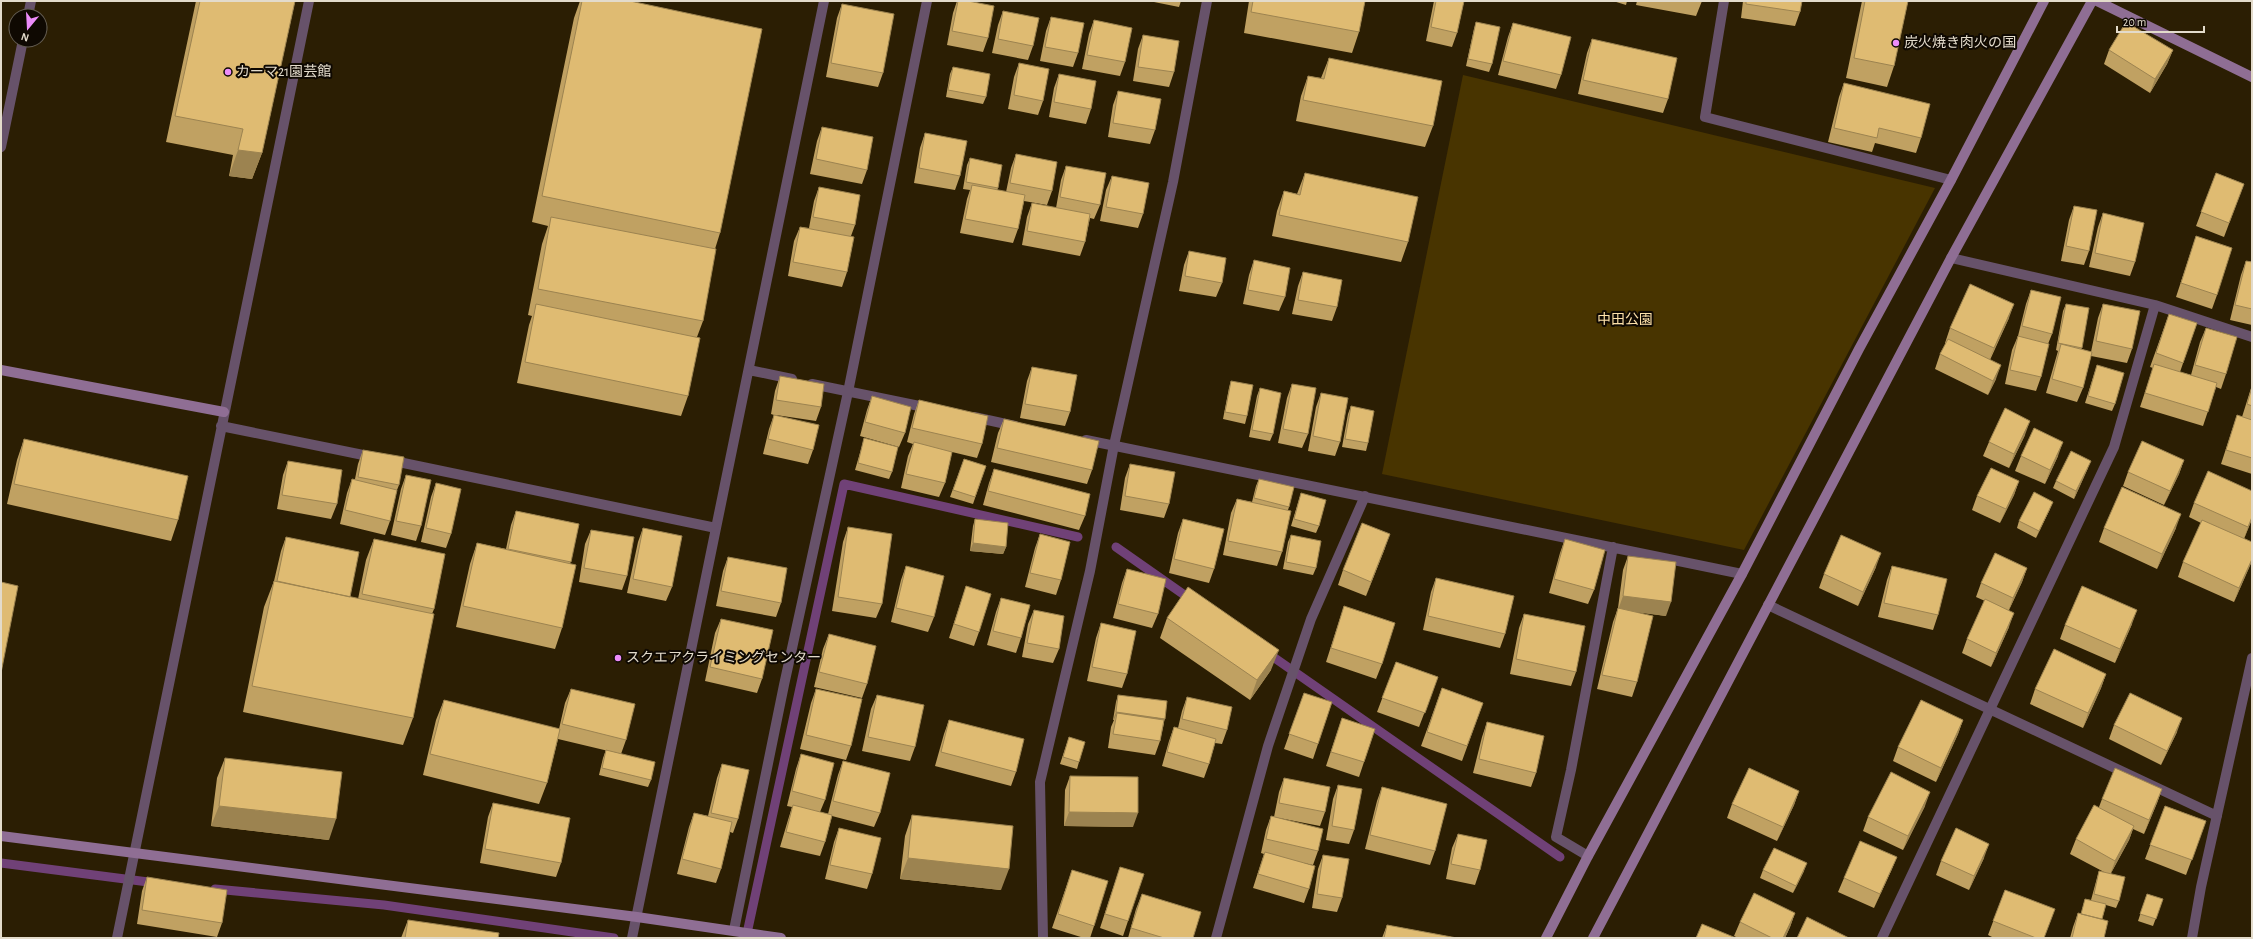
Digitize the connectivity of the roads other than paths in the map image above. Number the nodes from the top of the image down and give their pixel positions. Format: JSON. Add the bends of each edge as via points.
{"nodes":[{"id":1,"x":309,"y":1,"type":"edge"},
{"id":2,"x":824,"y":1,"type":"edge"},
{"id":3,"x":927,"y":1,"type":"edge"},
{"id":4,"x":1207,"y":1,"type":"edge"},
{"id":5,"x":1724,"y":1,"type":"edge"},
{"id":6,"x":2044,"y":1,"type":"edge"},
{"id":7,"x":2092,"y":1,"type":"edge"},
{"id":8,"x":2097,"y":1,"type":"edge"},
{"id":9,"x":21,"y":48,"type":"edge"},
{"id":10,"x":2252,"y":77,"type":"edge"},
{"id":11,"x":1,"y":147,"type":"edge"},
{"id":12,"x":1951,"y":180,"type":"junction"},
{"id":13,"x":1951,"y":258,"type":"junction"},
{"id":14,"x":2155,"y":305,"type":"junction"},
{"id":15,"x":2252,"y":337,"type":"edge"},
{"id":16,"x":1,"y":370,"type":"edge"},
{"id":17,"x":749,"y":370,"type":"junction"},
{"id":18,"x":848,"y":392,"type":"junction"},
{"id":19,"x":942,"y":411,"type":"edge"},
{"id":20,"x":224,"y":412,"type":"junction"},
{"id":21,"x":966,"y":416,"type":"edge"},
{"id":22,"x":221,"y":426,"type":"junction"},
{"id":23,"x":1028,"y":428,"type":"edge"},
{"id":24,"x":1075,"y":438,"type":"edge"},
{"id":25,"x":1114,"y":445,"type":"junction"},
{"id":26,"x":1365,"y":496,"type":"junction"},
{"id":27,"x":716,"y":528,"type":"junction"},
{"id":28,"x":1613,"y":547,"type":"junction"},
{"id":29,"x":1742,"y":574,"type":"junction"},
{"id":30,"x":1768,"y":605,"type":"junction"},
{"id":31,"x":2252,"y":658,"type":"edge"},
{"id":32,"x":1990,"y":709,"type":"junction"},
{"id":33,"x":2217,"y":816,"type":"junction"},
{"id":34,"x":1,"y":836,"type":"edge"},
{"id":35,"x":134,"y":854,"type":"junction"},
{"id":36,"x":1588,"y":856,"type":"junction"},
{"id":37,"x":637,"y":917,"type":"junction"},
{"id":38,"x":734,"y":930,"type":"junction"},
{"id":39,"x":117,"y":938,"type":"edge"},
{"id":40,"x":632,"y":938,"type":"edge"},
{"id":41,"x":781,"y":938,"type":"edge"},
{"id":42,"x":1043,"y":938,"type":"edge"},
{"id":43,"x":1216,"y":938,"type":"edge"},
{"id":44,"x":1546,"y":938,"type":"edge"},
{"id":45,"x":1593,"y":938,"type":"edge"},
{"id":46,"x":1882,"y":938,"type":"edge"},
{"id":47,"x":2192,"y":938,"type":"edge"}],
"edges":[{"from":1,"to":20,"type":"street"},
{"from":2,"to":17,"type":"street"},
{"from":3,"to":18,"type":"street"},
{"from":4,"to":25,"type":"street","via":[[1173,182]]},
{"from":5,"to":12,"type":"street","via":[[1705,117]]},
{"from":6,"to":12,"type":"street"},
{"from":7,"to":13,"type":"street"},
{"from":8,"to":10,"type":"street"},
{"from":9,"to":11,"type":"street"},
{"from":12,"to":29,"type":"street","via":[[1859,348]]},
{"from":13,"to":14,"type":"street"},
{"from":13,"to":30,"type":"street"},
{"from":14,"to":15,"type":"street"},
{"from":14,"to":32,"type":"street","via":[[2114,447]]},
{"from":16,"to":20,"type":"street"},
{"from":17,"to":18,"type":"street"},
{"from":17,"to":27,"type":"street"},
{"from":18,"to":19,"type":"street"},
{"from":18,"to":38,"type":"street"},
{"from":20,"to":22,"type":"street"},
{"from":21,"to":23,"type":"street"},
{"from":22,"to":27,"type":"street"},
{"from":22,"to":35,"type":"street"},
{"from":24,"to":25,"type":"street"},
{"from":25,"to":26,"type":"street"},
{"from":25,"to":42,"type":"street","via":[[1090,571],[1040,782]]},
{"from":26,"to":28,"type":"street"},
{"from":26,"to":43,"type":"street","via":[[1311,619],[1268,746]]},
{"from":27,"to":37,"type":"street"},
{"from":28,"to":29,"type":"street"},
{"from":28,"to":36,"type":"street","via":[[1556,837]]},
{"from":29,"to":36,"type":"street"},
{"from":30,"to":32,"type":"street"},
{"from":30,"to":45,"type":"street"},
{"from":31,"to":33,"type":"street"},
{"from":32,"to":33,"type":"street"},
{"from":32,"to":46,"type":"street"},
{"from":33,"to":47,"type":"street"},
{"from":34,"to":35,"type":"street"},
{"from":35,"to":37,"type":"street"},
{"from":35,"to":39,"type":"street"},
{"from":36,"to":44,"type":"street"},
{"from":37,"to":38,"type":"street"},
{"from":37,"to":40,"type":"street"},
{"from":38,"to":41,"type":"street"}]}
